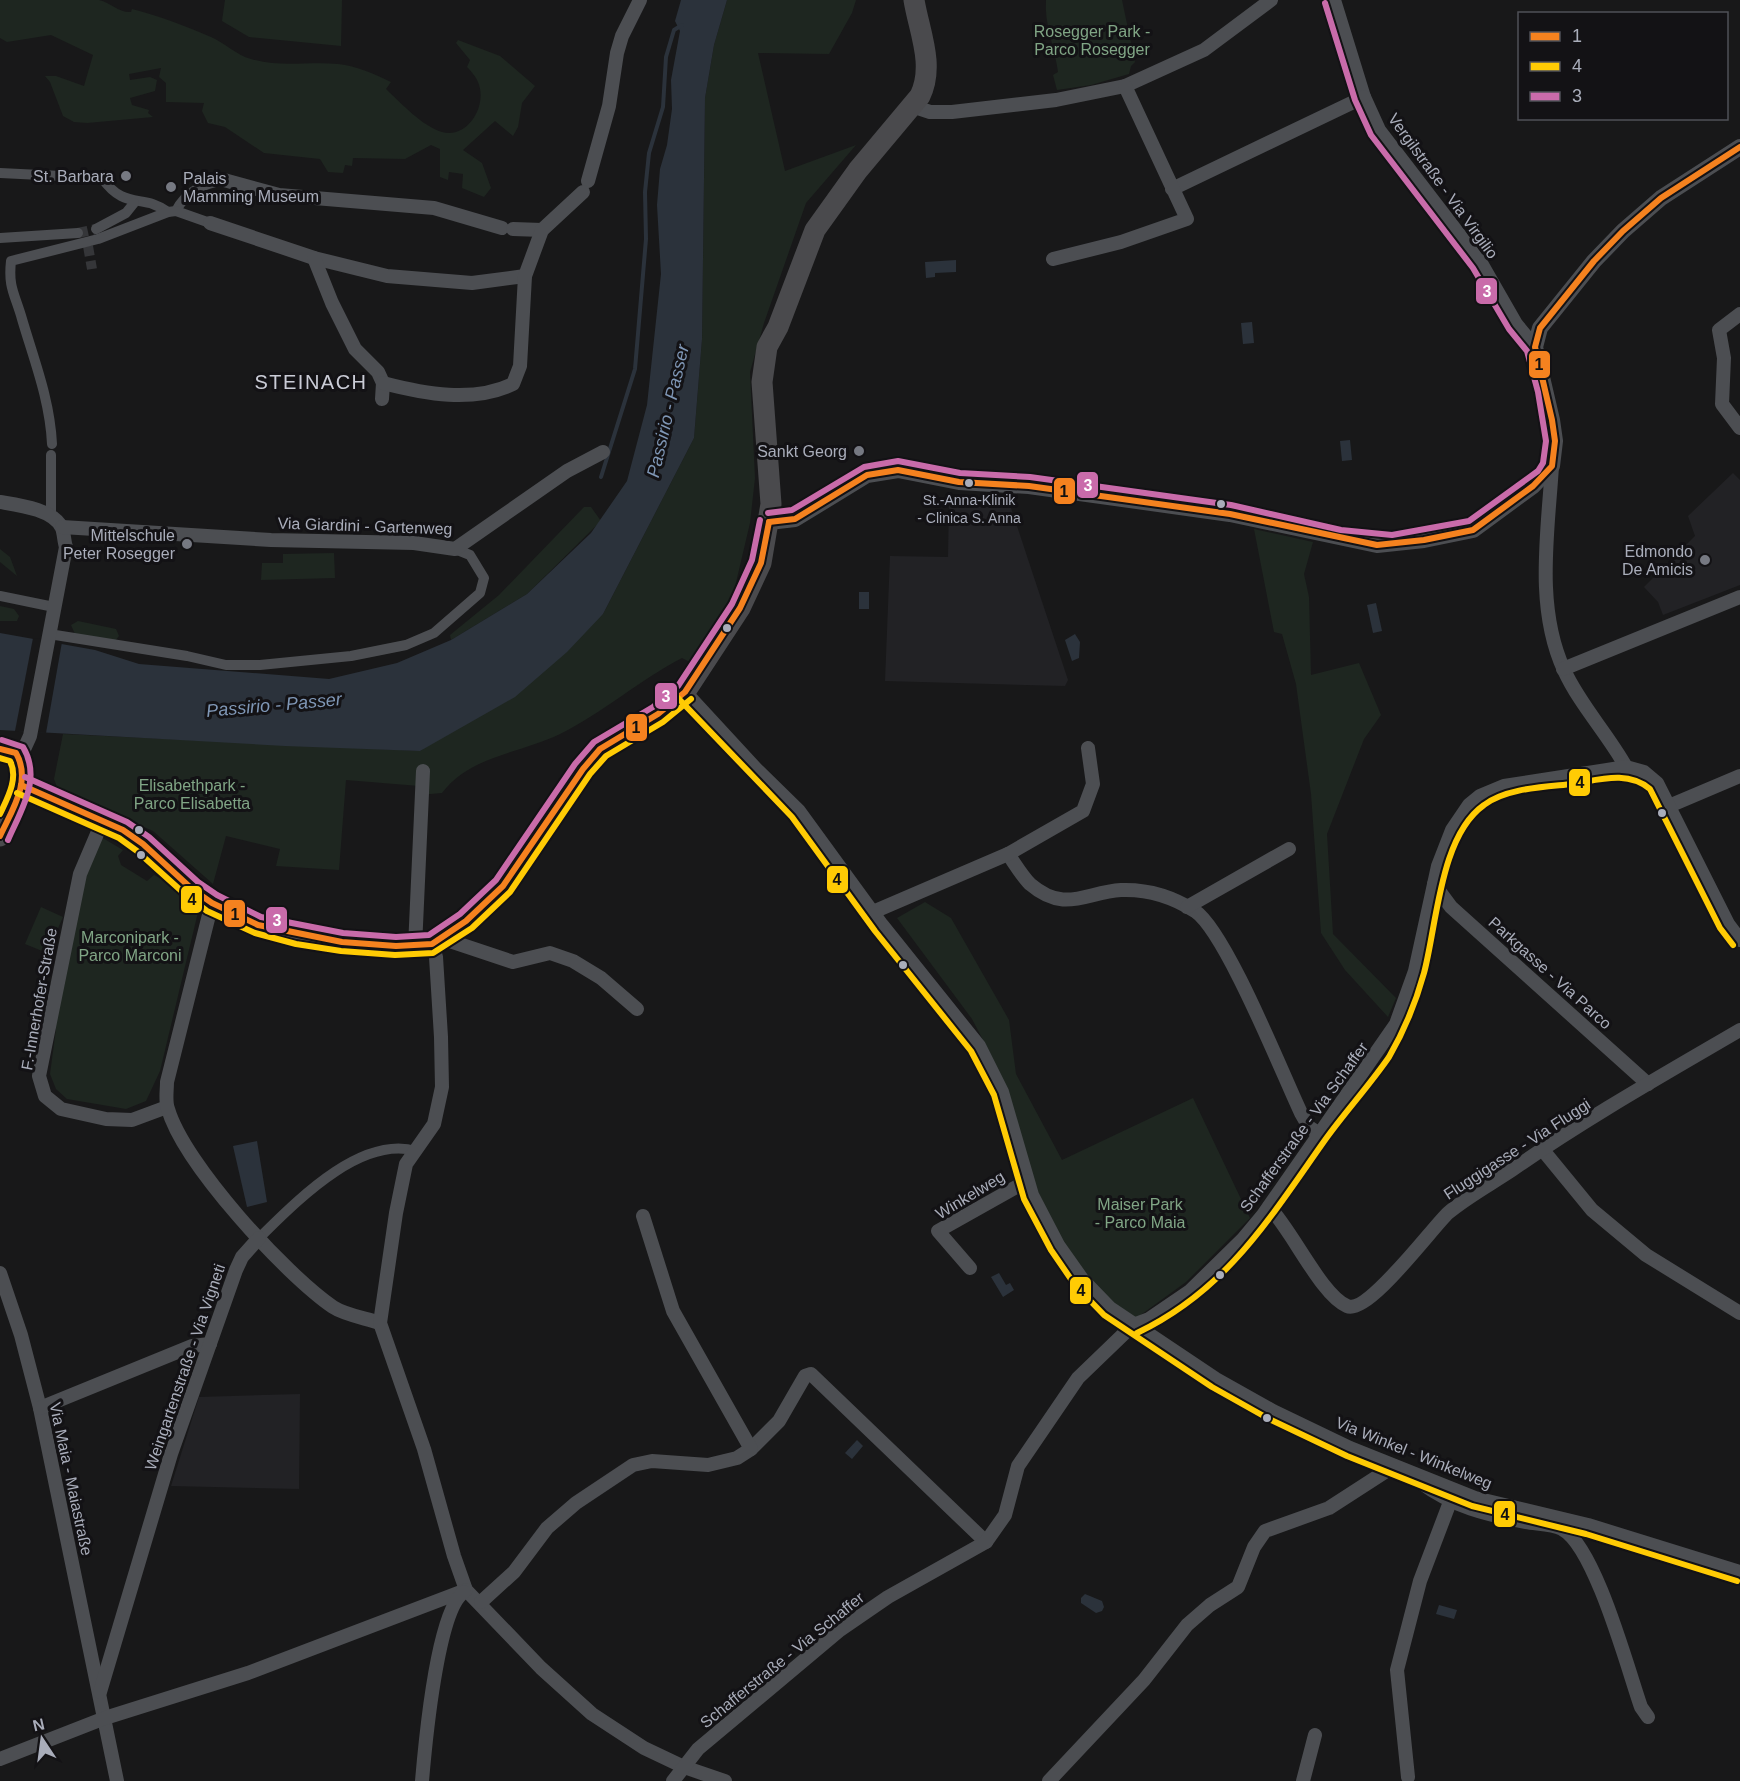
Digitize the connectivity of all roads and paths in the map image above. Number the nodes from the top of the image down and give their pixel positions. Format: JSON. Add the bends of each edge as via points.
{"nodes":[{"id":1,"x":640,"y":0,"type":"edge"},
{"id":2,"x":914,"y":0,"type":"edge"},
{"id":3,"x":1271,"y":0,"type":"edge"},
{"id":4,"x":1334,"y":0,"type":"edge"},
{"id":5,"x":1125,"y":86,"type":"junction"},
{"id":6,"x":1364,"y":97,"type":"junction"},
{"id":7,"x":912,"y":106,"type":"junction"},
{"id":8,"x":1740,"y":147,"type":"edge"},
{"id":9,"x":0,"y":173,"type":"edge"},
{"id":10,"x":224,"y":180,"type":"joint"},
{"id":11,"x":1172,"y":189,"type":"junction"},
{"id":12,"x":134,"y":203,"type":"junction"},
{"id":13,"x":172,"y":211,"type":"junction"},
{"id":14,"x":210,"y":223,"type":"joint"},
{"id":15,"x":96,"y":229,"type":"tunnel mouth"},
{"id":16,"x":542,"y":230,"type":"junction"},
{"id":17,"x":78,"y":232,"type":"tunnel mouth"},
{"id":18,"x":0,"y":238,"type":"edge"},
{"id":19,"x":314,"y":258,"type":"junction"},
{"id":20,"x":1053,"y":259,"type":"dead end"},
{"id":21,"x":525,"y":276,"type":"junction"},
{"id":22,"x":5,"y":287,"type":"edge"},
{"id":23,"x":1740,"y":314,"type":"edge"},
{"id":24,"x":1535,"y":347,"type":"junction"},
{"id":25,"x":381,"y":378,"type":"junction"},
{"id":26,"x":382,"y":399,"type":"dead end"},
{"id":27,"x":1740,"y":428,"type":"edge"},
{"id":28,"x":603,"y":452,"type":"dead end"},
{"id":29,"x":1552,"y":466,"type":"junction"},
{"id":30,"x":0,"y":502,"type":"edge"},
{"id":31,"x":51,"y":516,"type":"junction"},
{"id":32,"x":769,"y":522,"type":"junction"},
{"id":33,"x":62,"y":527,"type":"junction"},
{"id":34,"x":455,"y":549,"type":"junction"},
{"id":35,"x":0,"y":596,"type":"edge"},
{"id":36,"x":1740,"y":597,"type":"edge"},
{"id":37,"x":54,"y":607,"type":"junction"},
{"id":38,"x":48,"y":637,"type":"junction"},
{"id":39,"x":1563,"y":669,"type":"junction"},
{"id":40,"x":685,"y":692,"type":"junction"},
{"id":41,"x":1088,"y":748,"type":"dead end"},
{"id":42,"x":0,"y":749,"type":"edge"},
{"id":43,"x":20,"y":758,"type":"junction"},
{"id":44,"x":1626,"y":767,"type":"junction"},
{"id":45,"x":423,"y":771,"type":"dead end"},
{"id":46,"x":1740,"y":776,"type":"edge"},
{"id":47,"x":21,"y":785,"type":"junction"},
{"id":48,"x":1669,"y":806,"type":"junction"},
{"id":49,"x":103,"y":820,"type":"junction"},
{"id":50,"x":0,"y":836,"type":"edge"},
{"id":51,"x":1289,"y":849,"type":"dead end"},
{"id":52,"x":1008,"y":854,"type":"junction"},
{"id":53,"x":1434,"y":884,"type":"junction"},
{"id":54,"x":212,"y":903,"type":"junction"},
{"id":55,"x":1187,"y":907,"type":"junction"},
{"id":56,"x":873,"y":912,"type":"junction"},
{"id":57,"x":1740,"y":940,"type":"edge"},
{"id":58,"x":431,"y":942,"type":"junction"},
{"id":59,"x":637,"y":1009,"type":"dead end"},
{"id":60,"x":1740,"y":1030,"type":"edge"},
{"id":61,"x":1648,"y":1084,"type":"junction"},
{"id":62,"x":167,"y":1107,"type":"junction"},
{"id":63,"x":1318,"y":1133,"type":"junction"},
{"id":64,"x":1542,"y":1149,"type":"junction"},
{"id":65,"x":416,"y":1151,"type":"junction"},
{"id":66,"x":1028,"y":1180,"type":"junction"},
{"id":67,"x":1269,"y":1207,"type":"junction"},
{"id":68,"x":643,"y":1216,"type":"dead end"},
{"id":69,"x":259,"y":1238,"type":"junction"},
{"id":70,"x":970,"y":1268,"type":"dead end"},
{"id":71,"x":0,"y":1273,"type":"edge"},
{"id":72,"x":1740,"y":1313,"type":"edge"},
{"id":73,"x":380,"y":1323,"type":"junction"},
{"id":74,"x":1132,"y":1325,"type":"junction"},
{"id":75,"x":210,"y":1344,"type":"junction"},
{"id":76,"x":40,"y":1408,"type":"junction"},
{"id":77,"x":751,"y":1449,"type":"junction"},
{"id":78,"x":1394,"y":1466,"type":"junction"},
{"id":79,"x":1410,"y":1472,"type":"junction"},
{"id":80,"x":1450,"y":1502,"type":"junction"},
{"id":81,"x":986,"y":1542,"type":"junction"},
{"id":82,"x":1740,"y":1572,"type":"edge"},
{"id":83,"x":466,"y":1590,"type":"junction"},
{"id":84,"x":481,"y":1602,"type":"junction"},
{"id":85,"x":100,"y":1694,"type":"junction"},
{"id":86,"x":1648,"y":1717,"type":"dead end"},
{"id":87,"x":105,"y":1718,"type":"junction"},
{"id":88,"x":1315,"y":1735,"type":"dead end"},
{"id":89,"x":0,"y":1759,"type":"edge"},
{"id":90,"x":684,"y":1767,"type":"junction"},
{"id":91,"x":1408,"y":1777,"type":"dead end"},
{"id":92,"x":117,"y":1781,"type":"edge"},
{"id":93,"x":422,"y":1781,"type":"edge"},
{"id":94,"x":673,"y":1781,"type":"edge"},
{"id":95,"x":725,"y":1781,"type":"edge"},
{"id":96,"x":1049,"y":1781,"type":"edge"},
{"id":97,"x":1303,"y":1781,"type":"edge"}],
"edges":[{"from":1,"to":16,"type":"street","via":[[622,36],[609,106],[585,187]]},
{"from":2,"to":7,"type":"main road","via":[[927,72],[926,85]]},
{"from":3,"to":5,"type":"street","via":[[1204,50]]},
{"from":4,"to":6,"type":"street","name":"Vergilstraße - Via Virgilio"},
{"from":5,"to":7,"type":"street","via":[[1056,100],[952,112],[930,112]]},
{"from":5,"to":11,"type":"street"},
{"from":6,"to":11,"type":"street"},
{"from":6,"to":24,"type":"street","name":"Vergilstraße - Via Virgilio","via":[[1379,130],[1480,263],[1516,324]]},
{"from":7,"to":32,"type":"main road","via":[[858,170],[815,230],[767,347],[762,382],[771,497]]},
{"from":8,"to":24,"type":"street","via":[[1661,198],[1623,231],[1540,328]]},
{"from":9,"to":12,"type":"street","via":[[102,177],[115,192]]},
{"from":10,"to":13,"type":"street","via":[[183,197]]},
{"from":10,"to":16,"type":"street","via":[[279,195],[434,208],[507,228]]},
{"from":11,"to":20,"type":"street","via":[[1187,219],[1121,242]]},
{"from":12,"to":13,"type":"street","via":[[155,202]]},
{"from":12,"to":15,"type":"street","via":[[126,213]]},
{"from":13,"to":14,"type":"street"},
{"from":13,"to":22,"type":"street","via":[[98,239],[11,261]]},
{"from":14,"to":19,"type":"street"},
{"from":16,"to":21,"type":"street"},
{"from":17,"to":18,"type":"street"},
{"from":19,"to":21,"type":"street","via":[[387,276],[445,282],[472,283]]},
{"from":19,"to":25,"type":"street","via":[[355,348]]},
{"from":21,"to":25,"type":"street","via":[[520,366],[513,384],[498,392],[479,394],[415,392]]},
{"from":22,"to":31,"type":"street","via":[[18,306],[49,404],[55,482]]},
{"from":23,"to":27,"type":"street","via":[[1719,330],[1724,358],[1722,405]]},
{"from":24,"to":29,"type":"street","via":[[1555,441]]},
{"from":25,"to":26,"type":"street"},
{"from":28,"to":34,"type":"street","name":"Via Giardini - Gartenweg","via":[[567,471]]},
{"from":29,"to":32,"type":"street","via":[[1533,486],[1473,530],[1392,544],[1340,539],[1219,512],[1029,486],[959,482],[898,470],[859,478],[795,519]]},
{"from":29,"to":39,"type":"street","via":[[1545,584]]},
{"from":30,"to":31,"type":"street"},
{"from":31,"to":33,"type":"street"},
{"from":32,"to":40,"type":"main road","via":[[761,563],[740,608]]},
{"from":33,"to":34,"type":"street","name":"Via Giardini - Gartenweg","via":[[414,543]]},
{"from":33,"to":37,"type":"street","via":[[66,547]]},
{"from":34,"to":38,"type":"street","via":[[470,555],[484,578],[480,594],[434,633],[406,645],[351,656],[226,665]]},
{"from":35,"to":37,"type":"street"},
{"from":36,"to":39,"type":"street"},
{"from":37,"to":38,"type":"street"},
{"from":38,"to":43,"type":"street","via":[[30,735]]},
{"from":39,"to":44,"type":"street"},
{"from":40,"to":56,"type":"street","name":"Via Winkel - Winkelweg","via":[[799,811]]},
{"from":40,"to":58,"type":"main road","via":[[658,714],[600,749],[503,886],[466,921]]},
{"from":41,"to":52,"type":"street","via":[[1093,784],[1083,811]]},
{"from":42,"to":43,"type":"main road","via":[[11,750]]},
{"from":43,"to":47,"type":"main road"},
{"from":44,"to":48,"type":"street","via":[[1635,767],[1652,777]]},
{"from":44,"to":53,"type":"street","name":"Schafferstraße - Via Schaffer","via":[[1504,786],[1480,795],[1452,830]]},
{"from":45,"to":58,"type":"street"},
{"from":46,"to":48,"type":"street"},
{"from":47,"to":49,"type":"main road"},
{"from":47,"to":50,"type":"main road"},
{"from":48,"to":57,"type":"street","via":[[1728,924]]},
{"from":49,"to":54,"type":"main road","via":[[143,844]]},
{"from":49,"to":62,"type":"street","name":"F.-Innerhofer-Straße","via":[[78,883],[39,1076],[45,1096],[61,1109],[132,1120]]},
{"from":51,"to":55,"type":"street"},
{"from":52,"to":55,"type":"street","via":[[1030,884],[1057,898],[1076,901],[1119,890],[1142,890]]},
{"from":52,"to":56,"type":"street"},
{"from":53,"to":61,"type":"street","name":"Parkgasse - Via Parco","via":[[1451,907]]},
{"from":53,"to":63,"type":"street","name":"Schafferstraße - Via Schaffer","via":[[1415,971],[1396,1024],[1377,1056]]},
{"from":54,"to":58,"type":"main road","via":[[258,925],[297,935],[342,942]]},
{"from":54,"to":62,"type":"street","via":[[167,1082]]},
{"from":55,"to":63,"type":"street","via":[[1197,912],[1220,941],[1301,1113]]},
{"from":56,"to":66,"type":"street","name":"Via Winkel - Winkelweg","via":[[979,1046],[1002,1092]]},
{"from":58,"to":59,"type":"street","via":[[450,941],[513,962],[550,953],[601,978]]},
{"from":58,"to":65,"type":"street","via":[[436,957],[442,1087],[434,1124]]},
{"from":60,"to":61,"type":"street","name":"Fluggigasse - Via Fluggi"},
{"from":61,"to":64,"type":"street","name":"Fluggigasse - Via Fluggi"},
{"from":62,"to":69,"type":"street","via":[[192,1159]]},
{"from":63,"to":67,"type":"street","name":"Schafferstraße - Via Schaffer"},
{"from":64,"to":67,"type":"street","name":"Fluggigasse - Via Fluggi","via":[[1449,1213],[1372,1297],[1354,1307],[1348,1307],[1333,1294]]},
{"from":64,"to":72,"type":"street","via":[[1592,1210],[1646,1255]]},
{"from":65,"to":69,"type":"street","name":"Weingartenstraße - Via Vigneti","via":[[401,1146],[361,1156],[297,1201]]},
{"from":65,"to":73,"type":"street","via":[[406,1164]]},
{"from":66,"to":70,"type":"street","name":"Winkelweg","via":[[938,1231]]},
{"from":66,"to":74,"type":"street","name":"Via Winkel - Winkelweg","via":[[1058,1245],[1082,1279]]},
{"from":67,"to":74,"type":"street","name":"Schafferstraße - Via Schaffer","via":[[1190,1291],[1149,1319]]},
{"from":68,"to":77,"type":"street","via":[[673,1311]]},
{"from":69,"to":73,"type":"street","via":[[299,1280],[334,1308]]},
{"from":69,"to":75,"type":"street","name":"Weingartenstraße - Via Vigneti","via":[[242,1257]]},
{"from":71,"to":76,"type":"street","name":"Via Maia - Maiastraße"},
{"from":73,"to":83,"type":"street","via":[[424,1449]]},
{"from":74,"to":78,"type":"street","name":"Via Winkel - Winkelweg","via":[[1273,1411]]},
{"from":74,"to":81,"type":"street","name":"Schafferstraße - Via Schaffer","via":[[1078,1378],[1034,1440],[1018,1466],[1005,1515]]},
{"from":75,"to":76,"type":"street","via":[[192,1346]]},
{"from":75,"to":85,"type":"street","name":"Weingartenstraße - Via Vigneti","via":[[171,1454]]},
{"from":76,"to":85,"type":"street","name":"Via Maia - Maiastraße"},
{"from":77,"to":81,"type":"street","via":[[779,1421],[805,1376],[811,1374]]},
{"from":77,"to":84,"type":"street","via":[[736,1458],[708,1465],[652,1461],[633,1465],[576,1503],[547,1528],[514,1572]]},
{"from":78,"to":79,"type":"street","name":"Via Winkel - Winkelweg"},
{"from":78,"to":96,"type":"street","via":[[1329,1508],[1266,1531],[1254,1548],[1238,1587],[1187,1625],[1144,1680]]},
{"from":79,"to":80,"type":"street"},
{"from":79,"to":82,"type":"street","name":"Via Winkel - Winkelweg","via":[[1475,1498],[1588,1525]]},
{"from":80,"to":86,"type":"street","via":[[1476,1512],[1562,1529],[1578,1543],[1592,1568],[1641,1707]]},
{"from":80,"to":91,"type":"street","via":[[1420,1581],[1397,1670]]},
{"from":81,"to":90,"type":"street","name":"Schafferstraße - Via Schaffer","via":[[888,1597],[840,1630],[698,1749]]},
{"from":83,"to":84,"type":"street"},
{"from":83,"to":87,"type":"street","via":[[248,1673]]},
{"from":83,"to":93,"type":"street","via":[[450,1610],[425,1743]]},
{"from":84,"to":90,"type":"street","via":[[541,1668],[592,1714],[644,1748]]},
{"from":85,"to":87,"type":"street","name":"Via Maia - Maiastraße"},
{"from":87,"to":89,"type":"street"},
{"from":87,"to":92,"type":"street","name":"Via Maia - Maiastraße"},
{"from":88,"to":97,"type":"street"},
{"from":90,"to":94,"type":"street","name":"Schafferstraße - Via Schaffer"},
{"from":90,"to":95,"type":"street"}]}
